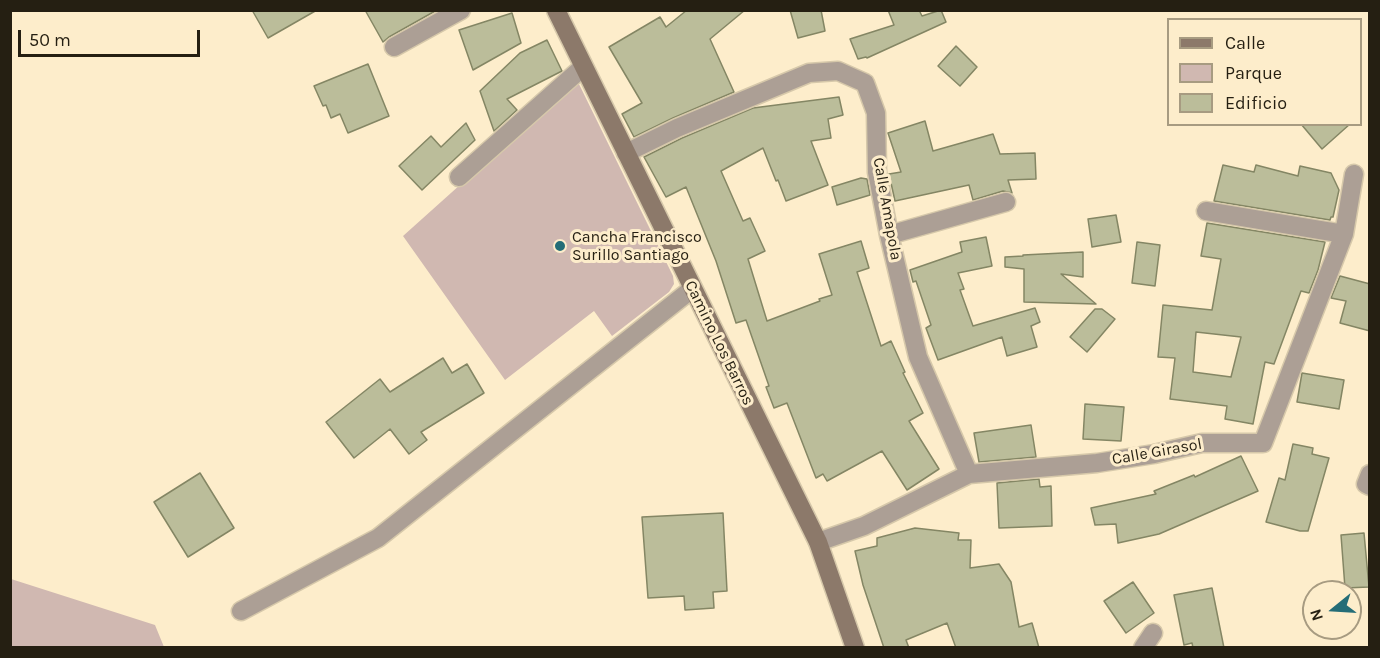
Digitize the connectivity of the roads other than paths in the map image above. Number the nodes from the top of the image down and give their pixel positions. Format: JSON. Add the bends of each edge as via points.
{"nodes":[{"id":1,"x":461,"y":10,"type":"edge"},
{"id":2,"x":556,"y":10,"type":"edge"},
{"id":3,"x":394,"y":47,"type":"dead end"},
{"id":4,"x":583,"y":67,"type":"junction"},
{"id":5,"x":626,"y":153,"type":"junction"},
{"id":6,"x":1354,"y":174,"type":"dead end"},
{"id":7,"x":459,"y":177,"type":"dead end"},
{"id":8,"x":1006,"y":202,"type":"dead end"},
{"id":9,"x":1206,"y":211,"type":"dead end"},
{"id":10,"x":1344,"y":234,"type":"junction"},
{"id":11,"x":889,"y":235,"type":"junction"},
{"id":12,"x":692,"y":289,"type":"junction"},
{"id":13,"x":969,"y":474,"type":"junction"},
{"id":14,"x":818,"y":542,"type":"junction"},
{"id":15,"x":242,"y":611,"type":"dead end"},
{"id":16,"x":855,"y":648,"type":"edge"}],
"edges":[{"from":1,"to":3,"type":"street"},
{"from":2,"to":4,"type":"street","name":"Camino Los Barros"},
{"from":4,"to":5,"type":"street","name":"Camino Los Barros"},
{"from":4,"to":7,"type":"street"},
{"from":5,"to":11,"type":"street","name":"Calle Amapola","via":[[808,73],[838,70],[865,83],[876,113],[877,172]]},
{"from":5,"to":12,"type":"street","name":"Camino Los Barros"},
{"from":6,"to":10,"type":"street","name":"Calle Girasol"},
{"from":8,"to":11,"type":"street"},
{"from":9,"to":10,"type":"street"},
{"from":10,"to":13,"type":"street","name":"Calle Girasol","via":[[1263,443],[1202,443],[1097,463]]},
{"from":11,"to":13,"type":"street","name":"Calle Amapola","via":[[918,357]]},
{"from":12,"to":14,"type":"street","name":"Camino Los Barros"},
{"from":12,"to":15,"type":"street","via":[[378,538]]},
{"from":13,"to":14,"type":"street","name":"Calle Girasol","via":[[864,526]]},
{"from":14,"to":16,"type":"street","name":"Camino Los Barros"}]}
